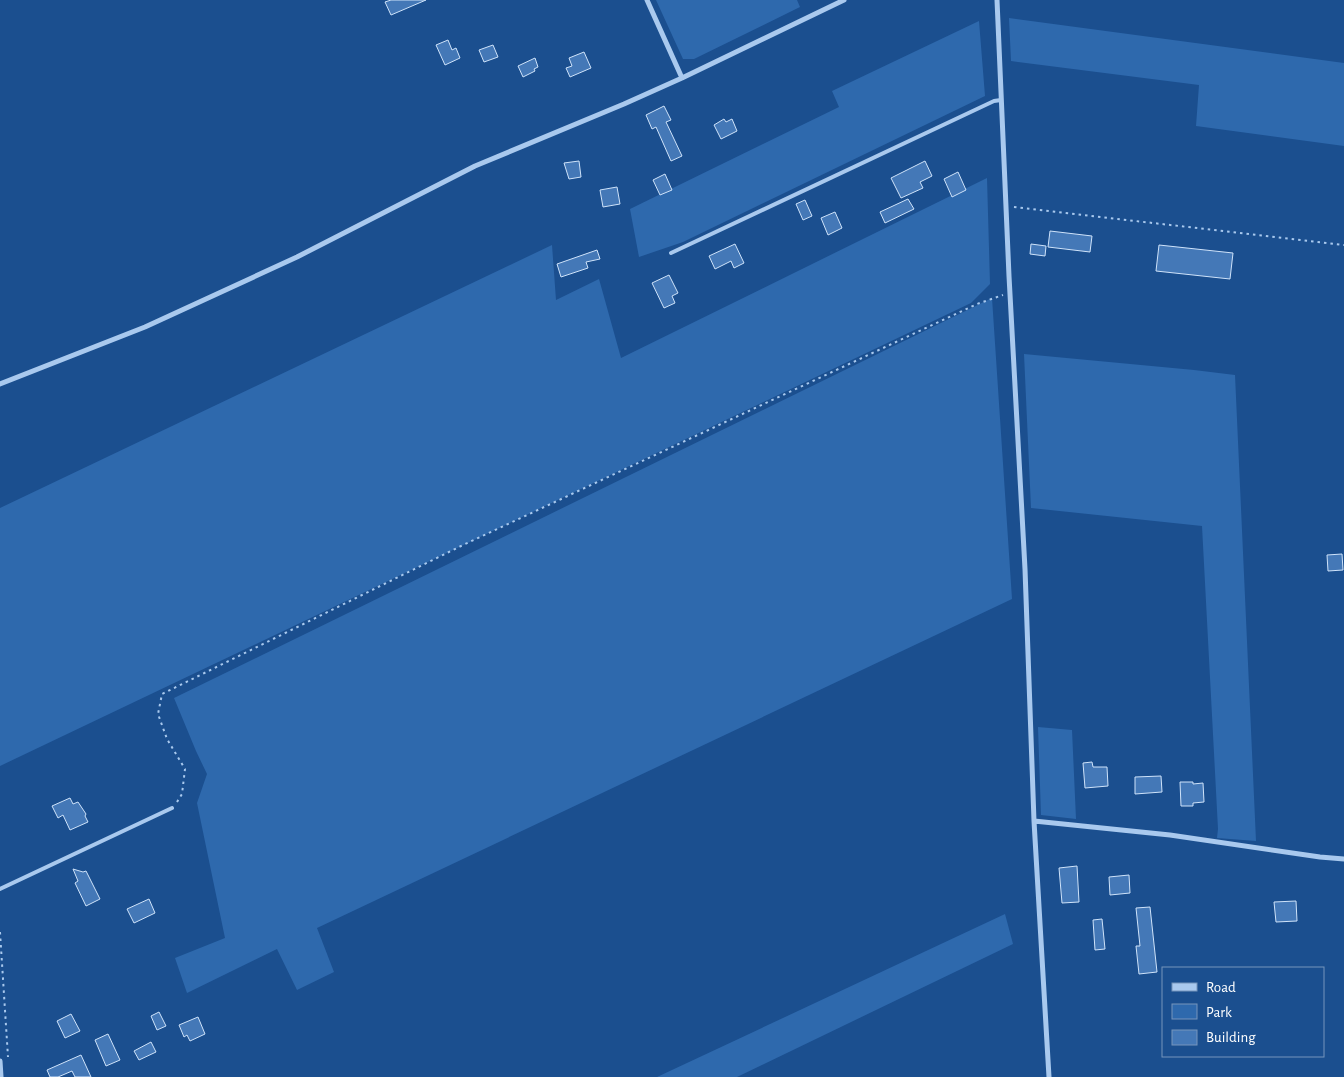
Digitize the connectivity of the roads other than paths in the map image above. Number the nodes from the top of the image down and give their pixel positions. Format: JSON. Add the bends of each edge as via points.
{"nodes":[{"id":1,"x":647,"y":0,"type":"edge"},
{"id":2,"x":844,"y":0,"type":"edge"},
{"id":3,"x":998,"y":0,"type":"edge"},
{"id":4,"x":682,"y":78,"type":"junction"},
{"id":5,"x":1001,"y":100,"type":"junction"},
{"id":6,"x":671,"y":253,"type":"dead end"},
{"id":7,"x":0,"y":384,"type":"edge"},
{"id":8,"x":172,"y":808,"type":"road end"},
{"id":9,"x":1034,"y":821,"type":"junction"},
{"id":10,"x":1344,"y":859,"type":"edge"},
{"id":11,"x":0,"y":889,"type":"edge"},
{"id":12,"x":0,"y":1061,"type":"edge"},
{"id":13,"x":1,"y":1077,"type":"edge"},
{"id":14,"x":1049,"y":1077,"type":"edge"}],
"edges":[{"from":1,"to":4,"type":"street"},
{"from":2,"to":4,"type":"street"},
{"from":3,"to":5,"type":"street"},
{"from":4,"to":7,"type":"street","via":[[475,166],[296,257],[146,327]]},
{"from":5,"to":6,"type":"lane","via":[[994,100]]},
{"from":5,"to":9,"type":"street","via":[[1025,569]]},
{"from":8,"to":11,"type":"lane"},
{"from":9,"to":10,"type":"street","via":[[1170,835]]},
{"from":9,"to":14,"type":"street"},
{"from":12,"to":13,"type":"street"}]}
